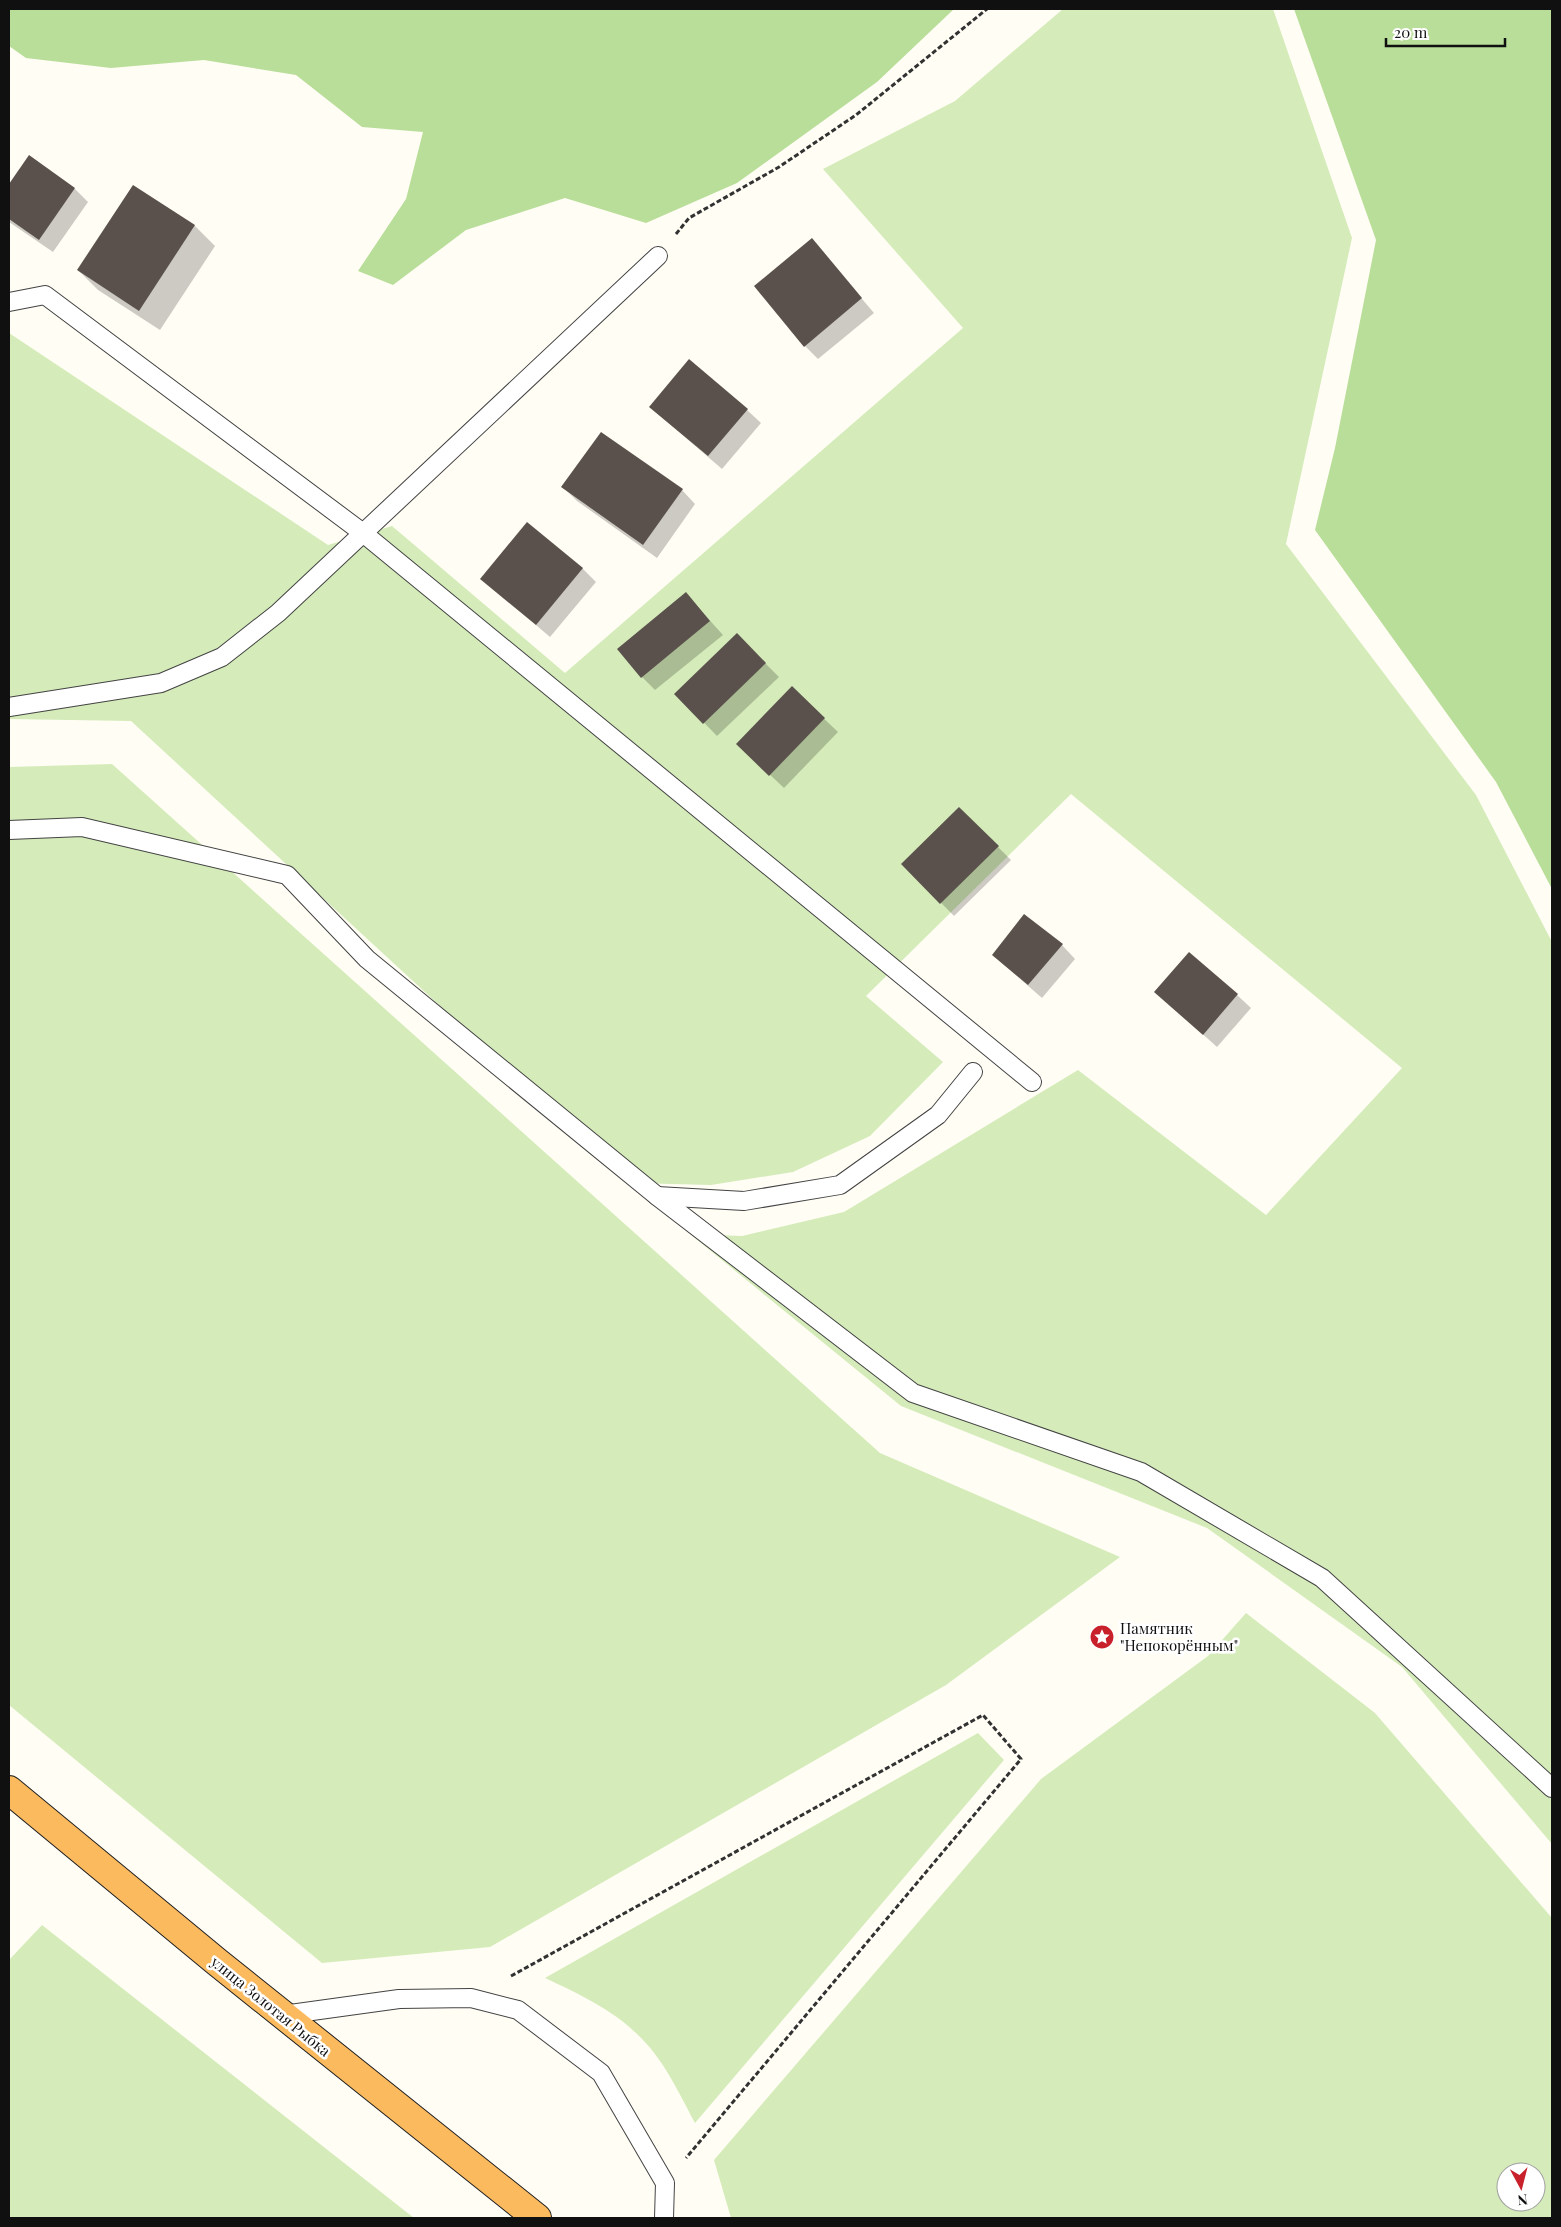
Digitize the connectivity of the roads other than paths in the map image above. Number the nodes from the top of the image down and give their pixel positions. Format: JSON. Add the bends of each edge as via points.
{"nodes":[{"id":1,"x":658,"y":256,"type":"road end"},
{"id":2,"x":9,"y":302,"type":"edge"},
{"id":3,"x":363,"y":533,"type":"junction"},
{"id":4,"x":9,"y":706,"type":"edge"},
{"id":5,"x":9,"y":830,"type":"edge"},
{"id":6,"x":974,"y":1072,"type":"dead end"},
{"id":7,"x":1032,"y":1082,"type":"dead end"},
{"id":8,"x":657,"y":1196,"type":"junction"},
{"id":9,"x":1552,"y":1788,"type":"edge"},
{"id":10,"x":9,"y":1790,"type":"edge"},
{"id":11,"x":283,"y":2015,"type":"junction"},
{"id":12,"x":528,"y":2216,"type":"edge"},
{"id":13,"x":664,"y":2218,"type":"edge"}],
"edges":[{"from":1,"to":3,"type":"lane"},
{"from":2,"to":3,"type":"lane","via":[[45,295]]},
{"from":3,"to":4,"type":"lane","via":[[278,613],[222,657],[161,683]]},
{"from":3,"to":7,"type":"lane"},
{"from":5,"to":8,"type":"lane","via":[[82,827],[287,875],[367,959]]},
{"from":6,"to":8,"type":"lane","via":[[938,1115],[840,1185],[744,1201]]},
{"from":8,"to":9,"type":"lane","via":[[913,1393],[1140,1472],[1322,1578]]},
{"from":10,"to":11,"type":"highway","name":"улица Золотая Рыбка"},
{"from":11,"to":12,"type":"highway","name":"улица Золотая Рыбка"},
{"from":11,"to":13,"type":"lane","via":[[399,1998],[471,1998],[518,2010],[602,2073],[665,2183]]}]}
